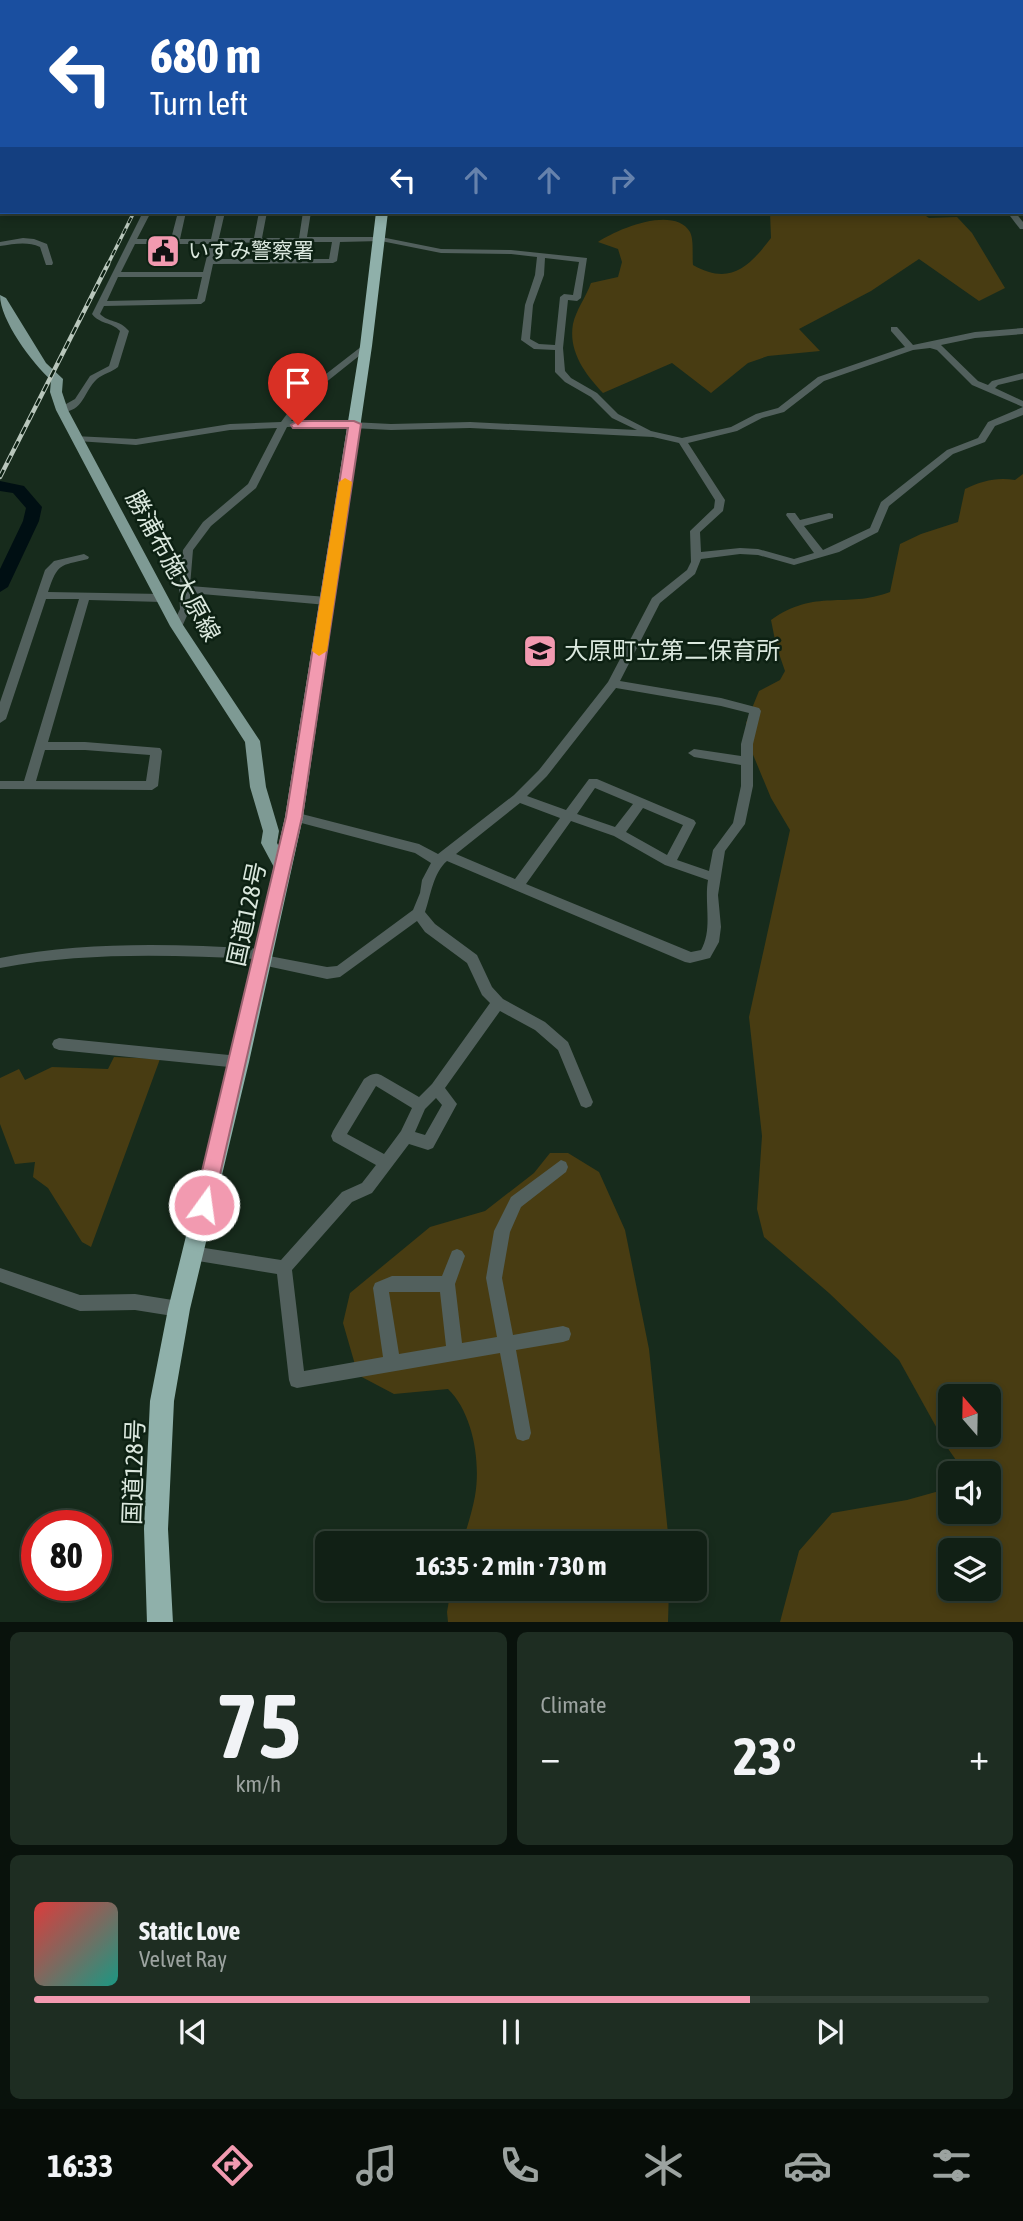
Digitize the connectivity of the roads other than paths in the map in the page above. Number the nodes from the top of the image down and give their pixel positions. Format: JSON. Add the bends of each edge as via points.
{"nodes":[{"id":1,"x":146,"y":214,"type":"edge"},
{"id":2,"x":182,"y":214,"type":"edge"},
{"id":3,"x":221,"y":214,"type":"edge"},
{"id":4,"x":263,"y":214,"type":"edge"},
{"id":5,"x":307,"y":214,"type":"edge"},
{"id":6,"x":382,"y":214,"type":"edge"},
{"id":7,"x":381,"y":239,"type":"junction"},
{"id":8,"x":258,"y":240,"type":"junction"},
{"id":9,"x":303,"y":240,"type":"junction"},
{"id":10,"x":336,"y":240,"type":"junction"},
{"id":11,"x":214,"y":241,"type":"junction"},
{"id":12,"x":132,"y":242,"type":"junction"},
{"id":13,"x":175,"y":242,"type":"junction"},
{"id":14,"x":0,"y":244,"type":"edge"},
{"id":15,"x":541,"y":255,"type":"junction"},
{"id":16,"x":209,"y":262,"type":"junction"},
{"id":17,"x":49,"y":263,"type":"dead end"},
{"id":18,"x":207,"y":274,"type":"junction"},
{"id":19,"x":116,"y":275,"type":"junction"},
{"id":20,"x":101,"y":304,"type":"junction"},
{"id":21,"x":2,"y":305,"type":"edge"},
{"id":22,"x":894,"y":329,"type":"dead end"},
{"id":23,"x":1023,"y":331,"type":"edge"},
{"id":24,"x":930,"y":345,"type":"junction"},
{"id":25,"x":366,"y":346,"type":"junction"},
{"id":26,"x":559,"y":348,"type":"junction"},
{"id":27,"x":911,"y":348,"type":"junction"},
{"id":28,"x":1023,"y":376,"type":"edge"},
{"id":29,"x":988,"y":390,"type":"junction"},
{"id":30,"x":1023,"y":404,"type":"edge"},
{"id":31,"x":62,"y":410,"type":"junction"},
{"id":32,"x":1023,"y":410,"type":"edge"},
{"id":33,"x":354,"y":424,"type":"junction"},
{"id":34,"x":283,"y":426,"type":"junction"},
{"id":35,"x":653,"y":434,"type":"junction"},
{"id":36,"x":77,"y":438,"type":"junction"},
{"id":37,"x":682,"y":441,"type":"junction"},
{"id":38,"x":829,"y":516,"type":"dead end"},
{"id":39,"x":795,"y":519,"type":"joint"},
{"id":40,"x":696,"y":555,"type":"junction"},
{"id":41,"x":821,"y":555,"type":"junction"},
{"id":42,"x":84,"y":557,"type":"dead end"},
{"id":43,"x":184,"y":589,"type":"junction"},
{"id":44,"x":42,"y":595,"type":"junction"},
{"id":45,"x":85,"y":596,"type":"junction"},
{"id":46,"x":162,"y":598,"type":"junction"},
{"id":47,"x":327,"y":601,"type":"junction"},
{"id":48,"x":177,"y":626,"type":"junction"},
{"id":49,"x":613,"y":684,"type":"junction"},
{"id":50,"x":0,"y":719,"type":"edge"},
{"id":51,"x":40,"y":746,"type":"junction"},
{"id":52,"x":694,"y":753,"type":"dead end"},
{"id":53,"x":746,"y":761,"type":"junction"},
{"id":54,"x":0,"y":785,"type":"edge"},
{"id":55,"x":29,"y":785,"type":"junction"},
{"id":56,"x":518,"y":798,"type":"junction"},
{"id":57,"x":641,"y":802,"type":"junction"},
{"id":58,"x":571,"y":814,"type":"junction"},
{"id":59,"x":294,"y":817,"type":"junction"},
{"id":60,"x":618,"y":833,"type":"junction"},
{"id":61,"x":441,"y":858,"type":"junction"},
{"id":62,"x":669,"y":862,"type":"junction"},
{"id":63,"x":282,"y":867,"type":"junction"},
{"id":64,"x":713,"y":877,"type":"junction"},
{"id":65,"x":518,"y":885,"type":"junction"},
{"id":66,"x":418,"y":913,"type":"junction"},
{"id":67,"x":263,"y":957,"type":"junction"},
{"id":68,"x":0,"y":963,"type":"edge"},
{"id":69,"x":498,"y":1003,"type":"junction"},
{"id":70,"x":59,"y":1044,"type":"dead end"},
{"id":71,"x":239,"y":1062,"type":"junction"},
{"id":72,"x":437,"y":1088,"type":"junction"},
{"id":73,"x":586,"y":1102,"type":"dead end"},
{"id":74,"x":420,"y":1105,"type":"junction"},
{"id":75,"x":406,"y":1136,"type":"junction"},
{"id":76,"x":386,"y":1163,"type":"junction"},
{"id":77,"x":561,"y":1167,"type":"dead end"},
{"id":78,"x":192,"y":1253,"type":"junction"},
{"id":79,"x":457,"y":1256,"type":"dead end"},
{"id":80,"x":284,"y":1268,"type":"junction"},
{"id":81,"x":0,"y":1275,"type":"edge"},
{"id":82,"x":447,"y":1284,"type":"junction"},
{"id":83,"x":179,"y":1310,"type":"junction"},
{"id":84,"x":563,"y":1334,"type":"dead end"},
{"id":85,"x":506,"y":1343,"type":"junction"},
{"id":86,"x":455,"y":1352,"type":"junction"},
{"id":87,"x":392,"y":1363,"type":"junction"},
{"id":88,"x":523,"y":1433,"type":"dead end"},
{"id":89,"x":160,"y":1622,"type":"edge"}],
"edges":[{"from":1,"to":12,"type":"street"},
{"from":2,"to":13,"type":"street"},
{"from":3,"to":11,"type":"street"},
{"from":4,"to":8,"type":"street"},
{"from":5,"to":9,"type":"street"},
{"from":6,"to":7,"type":"highway","name":"国道128号"},
{"from":7,"to":10,"type":"street"},
{"from":7,"to":15,"type":"street","via":[[441,251]]},
{"from":7,"to":25,"type":"highway","name":"国道128号"},
{"from":8,"to":9,"type":"street"},
{"from":8,"to":11,"type":"street"},
{"from":9,"to":10,"type":"street"},
{"from":10,"to":16,"type":"street","via":[[333,261]]},
{"from":11,"to":13,"type":"street"},
{"from":11,"to":16,"type":"street"},
{"from":12,"to":13,"type":"street"},
{"from":12,"to":19,"type":"street"},
{"from":14,"to":17,"type":"street","via":[[39,242]]},
{"from":15,"to":26,"type":"street","via":[[525,340],[537,347]]},
{"from":15,"to":26,"type":"street","via":[[584,260],[578,298],[564,297]]},
{"from":16,"to":18,"type":"street"},
{"from":18,"to":19,"type":"street"},
{"from":18,"to":20,"type":"street","via":[[201,301]]},
{"from":19,"to":20,"type":"street"},
{"from":20,"to":31,"type":"street","via":[[96,314],[100,320],[118,324],[125,331],[113,367],[93,378],[79,401]]},
{"from":21,"to":31,"type":"main road","name":"勝浦布施大原線","via":[[41,365],[57,379]]},
{"from":22,"to":27,"type":"street"},
{"from":23,"to":24,"type":"street"},
{"from":24,"to":27,"type":"street"},
{"from":24,"to":29,"type":"street","via":[[940,348],[966,377]]},
{"from":25,"to":33,"type":"highway","name":"国道128号"},
{"from":25,"to":34,"type":"street","via":[[307,393]]},
{"from":26,"to":35,"type":"street","via":[[560,372],[568,380],[594,395],[615,416]]},
{"from":27,"to":37,"type":"street","via":[[821,379],[781,410],[734,429]]},
{"from":28,"to":29,"type":"street","via":[[995,383]]},
{"from":29,"to":30,"type":"street"},
{"from":31,"to":36,"type":"main road","name":"勝浦布施大原線"},
{"from":32,"to":41,"type":"street","via":[[991,424],[982,440],[950,452],[885,504],[874,530]]},
{"from":33,"to":34,"type":"street"},
{"from":33,"to":35,"type":"street"},
{"from":33,"to":47,"type":"highway","name":"国道128号"},
{"from":34,"to":36,"type":"street","via":[[230,427],[136,442]]},
{"from":34,"to":43,"type":"street","via":[[251,486],[207,524],[188,550]]},
{"from":35,"to":37,"type":"street"},
{"from":36,"to":46,"type":"main road","name":"勝浦布施大原線"},
{"from":37,"to":40,"type":"street","via":[[720,500],[719,509],[695,531]]},
{"from":38,"to":39,"type":"street"},
{"from":39,"to":41,"type":"street"},
{"from":40,"to":41,"type":"street","via":[[758,552],[794,562]]},
{"from":40,"to":49,"type":"street","via":[[691,572],[656,601]]},
{"from":42,"to":44,"type":"street","via":[[50,570]]},
{"from":43,"to":47,"type":"street"},
{"from":43,"to":48,"type":"street","via":[[185,609]]},
{"from":44,"to":45,"type":"street"},
{"from":44,"to":50,"type":"street"},
{"from":45,"to":46,"type":"street"},
{"from":45,"to":51,"type":"street"},
{"from":46,"to":48,"type":"main road","name":"勝浦布施大原線"},
{"from":47,"to":59,"type":"highway","name":"国道128号"},
{"from":48,"to":63,"type":"main road","name":"勝浦布施大原線","via":[[251,741],[271,831],[269,843]]},
{"from":49,"to":53,"type":"street","via":[[755,711]]},
{"from":49,"to":56,"type":"street"},
{"from":51,"to":55,"type":"street"},
{"from":51,"to":55,"type":"street","via":[[156,751],[152,786]]},
{"from":52,"to":53,"type":"street"},
{"from":53,"to":64,"type":"street","via":[[747,786],[739,824],[719,850]]},
{"from":54,"to":55,"type":"street"},
{"from":56,"to":58,"type":"street"},
{"from":56,"to":61,"type":"street"},
{"from":57,"to":58,"type":"street","via":[[593,782]]},
{"from":57,"to":60,"type":"street"},
{"from":57,"to":62,"type":"street","via":[[690,823]]},
{"from":58,"to":60,"type":"street"},
{"from":58,"to":65,"type":"street"},
{"from":59,"to":61,"type":"street"},
{"from":59,"to":63,"type":"highway","name":"国道128号"},
{"from":60,"to":62,"type":"street"},
{"from":61,"to":65,"type":"street"},
{"from":61,"to":66,"type":"street","via":[[428,880]]},
{"from":62,"to":64,"type":"street"},
{"from":63,"to":67,"type":"highway","name":"国道128号"},
{"from":64,"to":65,"type":"street","via":[[712,942],[705,954],[691,958]]},
{"from":66,"to":67,"type":"street","via":[[340,971],[327,973]]},
{"from":66,"to":69,"type":"street","via":[[430,928],[472,959]]},
{"from":67,"to":68,"type":"street","via":[[141,950],[66,952]]},
{"from":67,"to":71,"type":"highway","name":"国道128号"},
{"from":69,"to":72,"type":"street"},
{"from":69,"to":73,"type":"street","via":[[540,1026],[563,1046]]},
{"from":70,"to":71,"type":"street"},
{"from":71,"to":78,"type":"highway","name":"国道128号"},
{"from":72,"to":74,"type":"street"},
{"from":72,"to":75,"type":"street","via":[[450,1104],[428,1143]]},
{"from":74,"to":75,"type":"street"},
{"from":74,"to":76,"type":"street","via":[[376,1079],[369,1083],[338,1136]]},
{"from":75,"to":76,"type":"street"},
{"from":76,"to":80,"type":"street","via":[[367,1188],[347,1197]]},
{"from":77,"to":85,"type":"street","via":[[516,1202],[502,1231],[494,1278]]},
{"from":78,"to":80,"type":"street"},
{"from":78,"to":83,"type":"highway","name":"国道128号"},
{"from":79,"to":82,"type":"street"},
{"from":80,"to":87,"type":"street","via":[[297,1380]]},
{"from":81,"to":83,"type":"street","via":[[80,1303],[135,1301]]},
{"from":82,"to":86,"type":"street"},
{"from":82,"to":87,"type":"street","via":[[382,1288]]},
{"from":83,"to":89,"type":"highway","name":"国道128号","via":[[162,1401],[158,1460]]},
{"from":84,"to":85,"type":"street"},
{"from":85,"to":86,"type":"street"},
{"from":85,"to":88,"type":"street"},
{"from":86,"to":87,"type":"street"}]}
